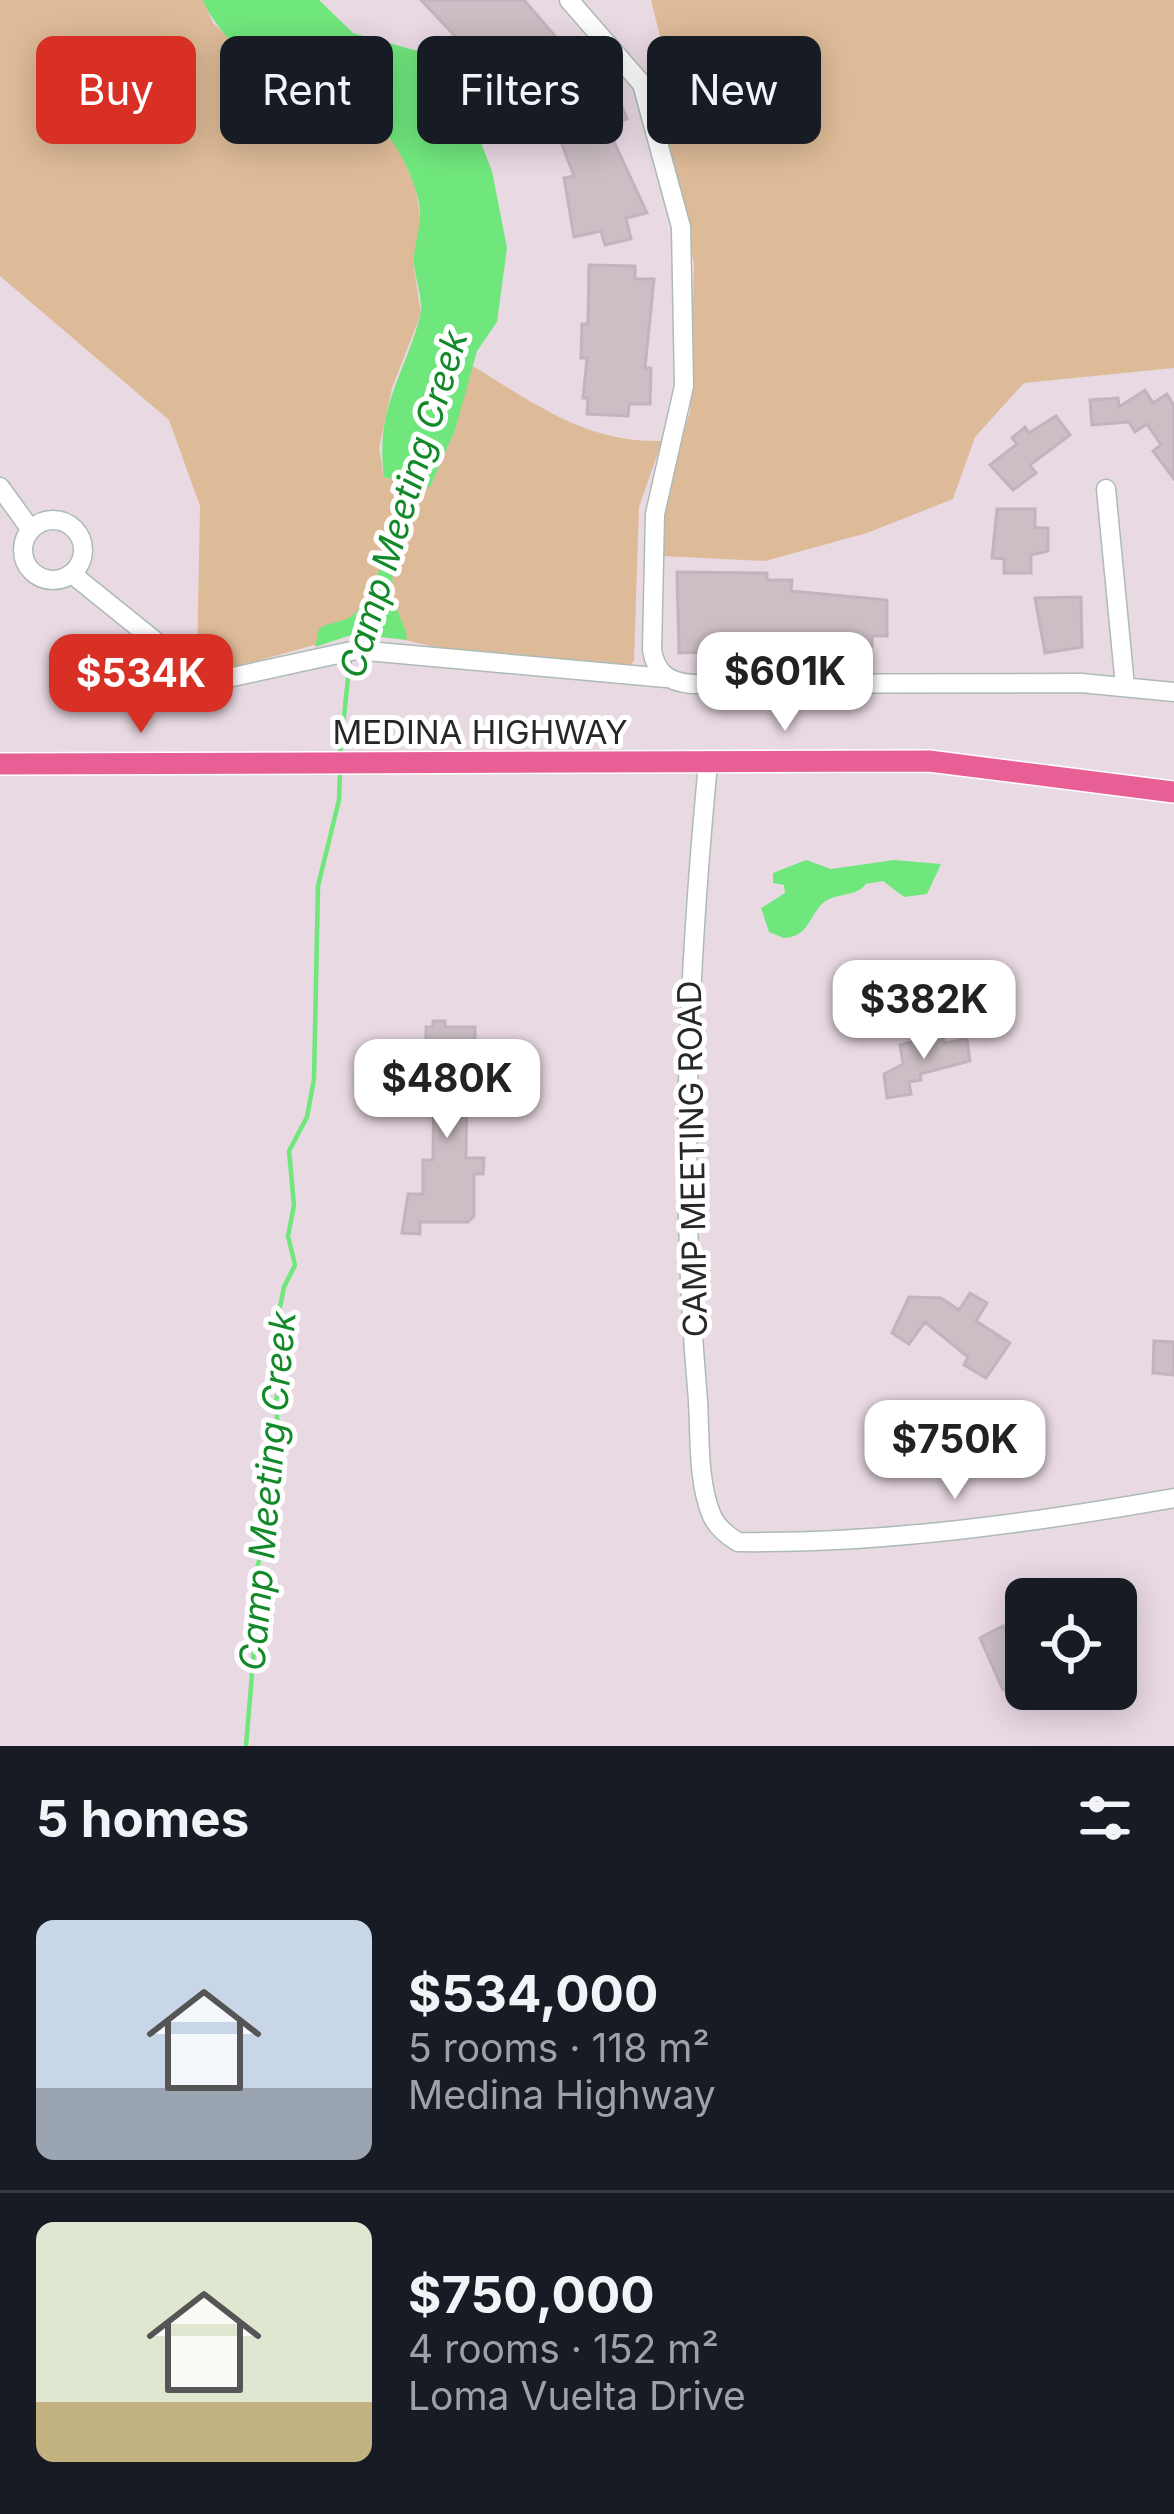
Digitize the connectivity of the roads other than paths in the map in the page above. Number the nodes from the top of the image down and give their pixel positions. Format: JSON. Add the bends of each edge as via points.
{"nodes":[{"id":1,"x":569,"y":0,"type":"edge"},
{"id":2,"x":0,"y":488,"type":"edge"},
{"id":3,"x":1106,"y":489,"type":"dead end"},
{"id":4,"x":31,"y":530,"type":"junction"},
{"id":5,"x":71,"y":574,"type":"junction"},
{"id":6,"x":667,"y":677,"type":"junction"},
{"id":7,"x":1125,"y":686,"type":"junction"},
{"id":8,"x":1174,"y":692,"type":"edge"},
{"id":9,"x":0,"y":764,"type":"edge"},
{"id":10,"x":708,"y":764,"type":"junction"},
{"id":11,"x":1174,"y":792,"type":"edge"},
{"id":12,"x":1174,"y":1498,"type":"edge"}],
"edges":[{"from":1,"to":6,"type":"street","via":[[642,84],[681,227],[684,386],[655,514],[652,650]]},
{"from":2,"to":4,"type":"street"},
{"from":3,"to":7,"type":"street"},
{"from":4,"to":5,"type":"street","via":[[22,548],[34,574]]},
{"from":4,"to":5,"type":"street","via":[[58,520],[75,530],[82,557]]},
{"from":5,"to":6,"type":"street","via":[[203,673],[242,678],[356,650]]},
{"from":6,"to":7,"type":"street","via":[[692,684]]},
{"from":7,"to":8,"type":"street"},
{"from":9,"to":10,"type":"main road","name":"MEDINA HIGHWAY"},
{"from":10,"to":11,"type":"main road","name":"MEDINA HIGHWAY","via":[[929,761]]},
{"from":10,"to":12,"type":"street","name":"CAMP MEETING ROAD","via":[[690,966],[689,1274],[713,1518],[738,1542],[948,1530]]}]}
